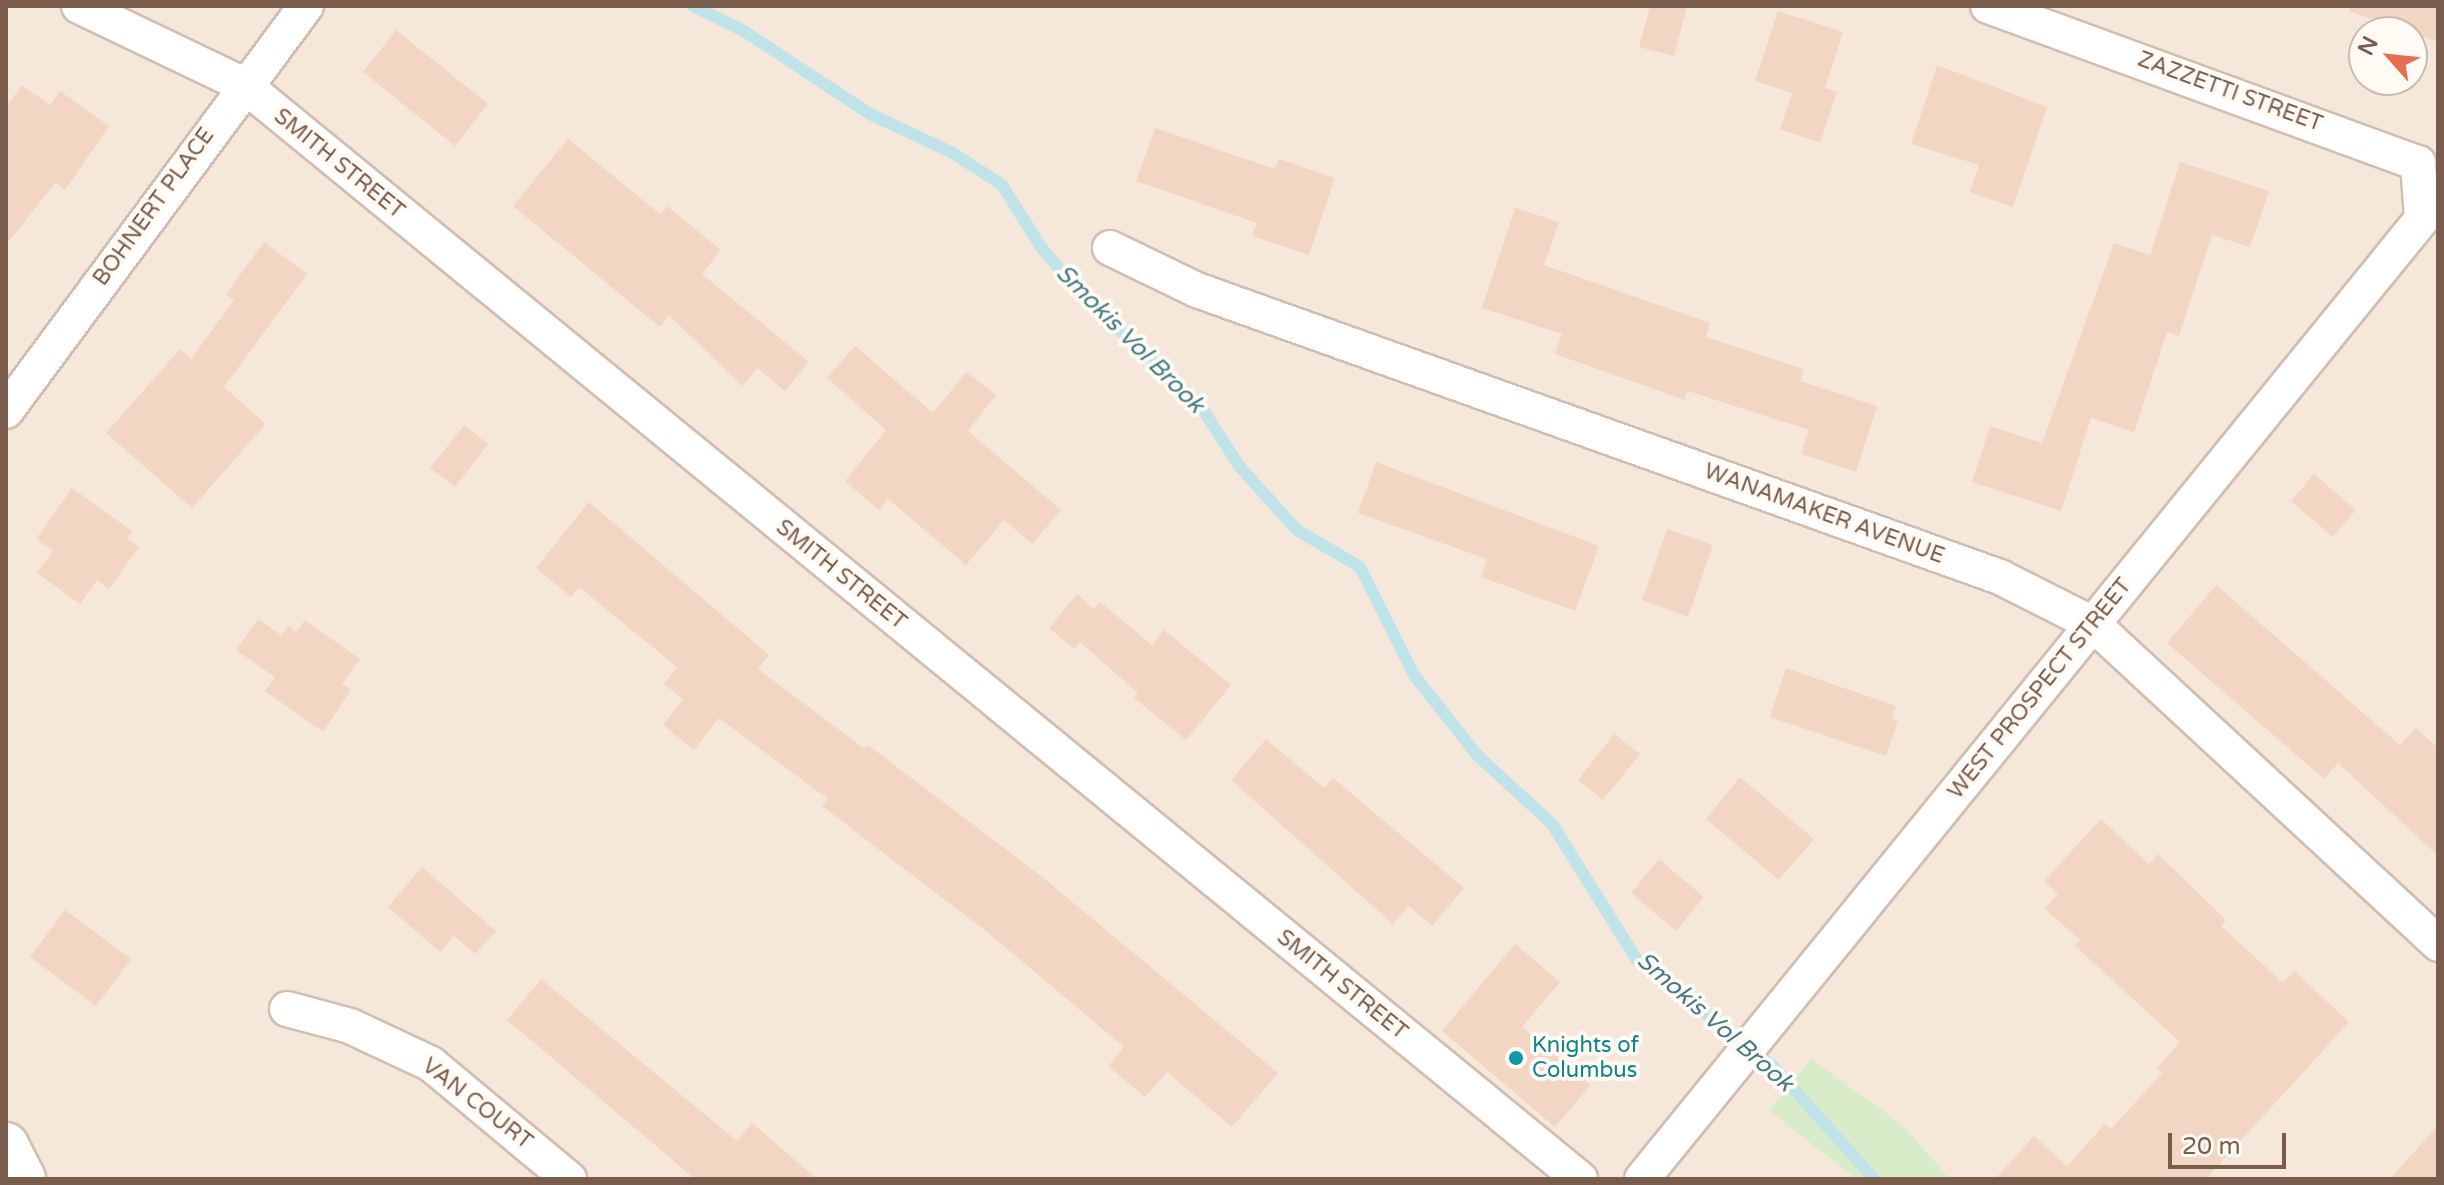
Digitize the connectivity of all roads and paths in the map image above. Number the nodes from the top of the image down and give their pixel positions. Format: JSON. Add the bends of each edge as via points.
{"nodes":[{"id":1,"x":79,"y":6,"type":"edge"},
{"id":2,"x":306,"y":6,"type":"edge"},
{"id":3,"x":1988,"y":6,"type":"edge"},
{"id":4,"x":244,"y":85,"type":"junction"},
{"id":5,"x":2433,"y":217,"type":"edge"},
{"id":6,"x":1110,"y":248,"type":"dead end"},
{"id":7,"x":6,"y":411,"type":"edge"},
{"id":8,"x":2093,"y":624,"type":"junction"},
{"id":9,"x":2438,"y":944,"type":"edge"},
{"id":10,"x":287,"y":1009,"type":"dead end"},
{"id":11,"x":6,"y":1145,"type":"edge"},
{"id":12,"x":23,"y":1179,"type":"edge"},
{"id":13,"x":569,"y":1179,"type":"edge"},
{"id":14,"x":1580,"y":1179,"type":"edge"},
{"id":15,"x":1642,"y":1179,"type":"edge"}],
"edges":[{"from":1,"to":4,"type":"street","name":"SMITH STREET"},
{"from":2,"to":4,"type":"street","name":"BOHNERT PLACE"},
{"from":3,"to":5,"type":"street","name":"ZAZZETTI STREET","via":[[2418,163]]},
{"from":4,"to":7,"type":"street","name":"BOHNERT PLACE"},
{"from":4,"to":14,"type":"street","name":"SMITH STREET"},
{"from":5,"to":8,"type":"street","name":"WEST PROSPECT STREET"},
{"from":6,"to":8,"type":"street","name":"WANAMAKER AVENUE","via":[[1197,290],[2000,577]]},
{"from":8,"to":9,"type":"street","name":"WANAMAKER AVENUE"},
{"from":8,"to":15,"type":"street","name":"WEST PROSPECT STREET"},
{"from":10,"to":13,"type":"street","name":"VAN COURT","via":[[350,1026],[431,1064]]},
{"from":11,"to":12,"type":"street"}]}
